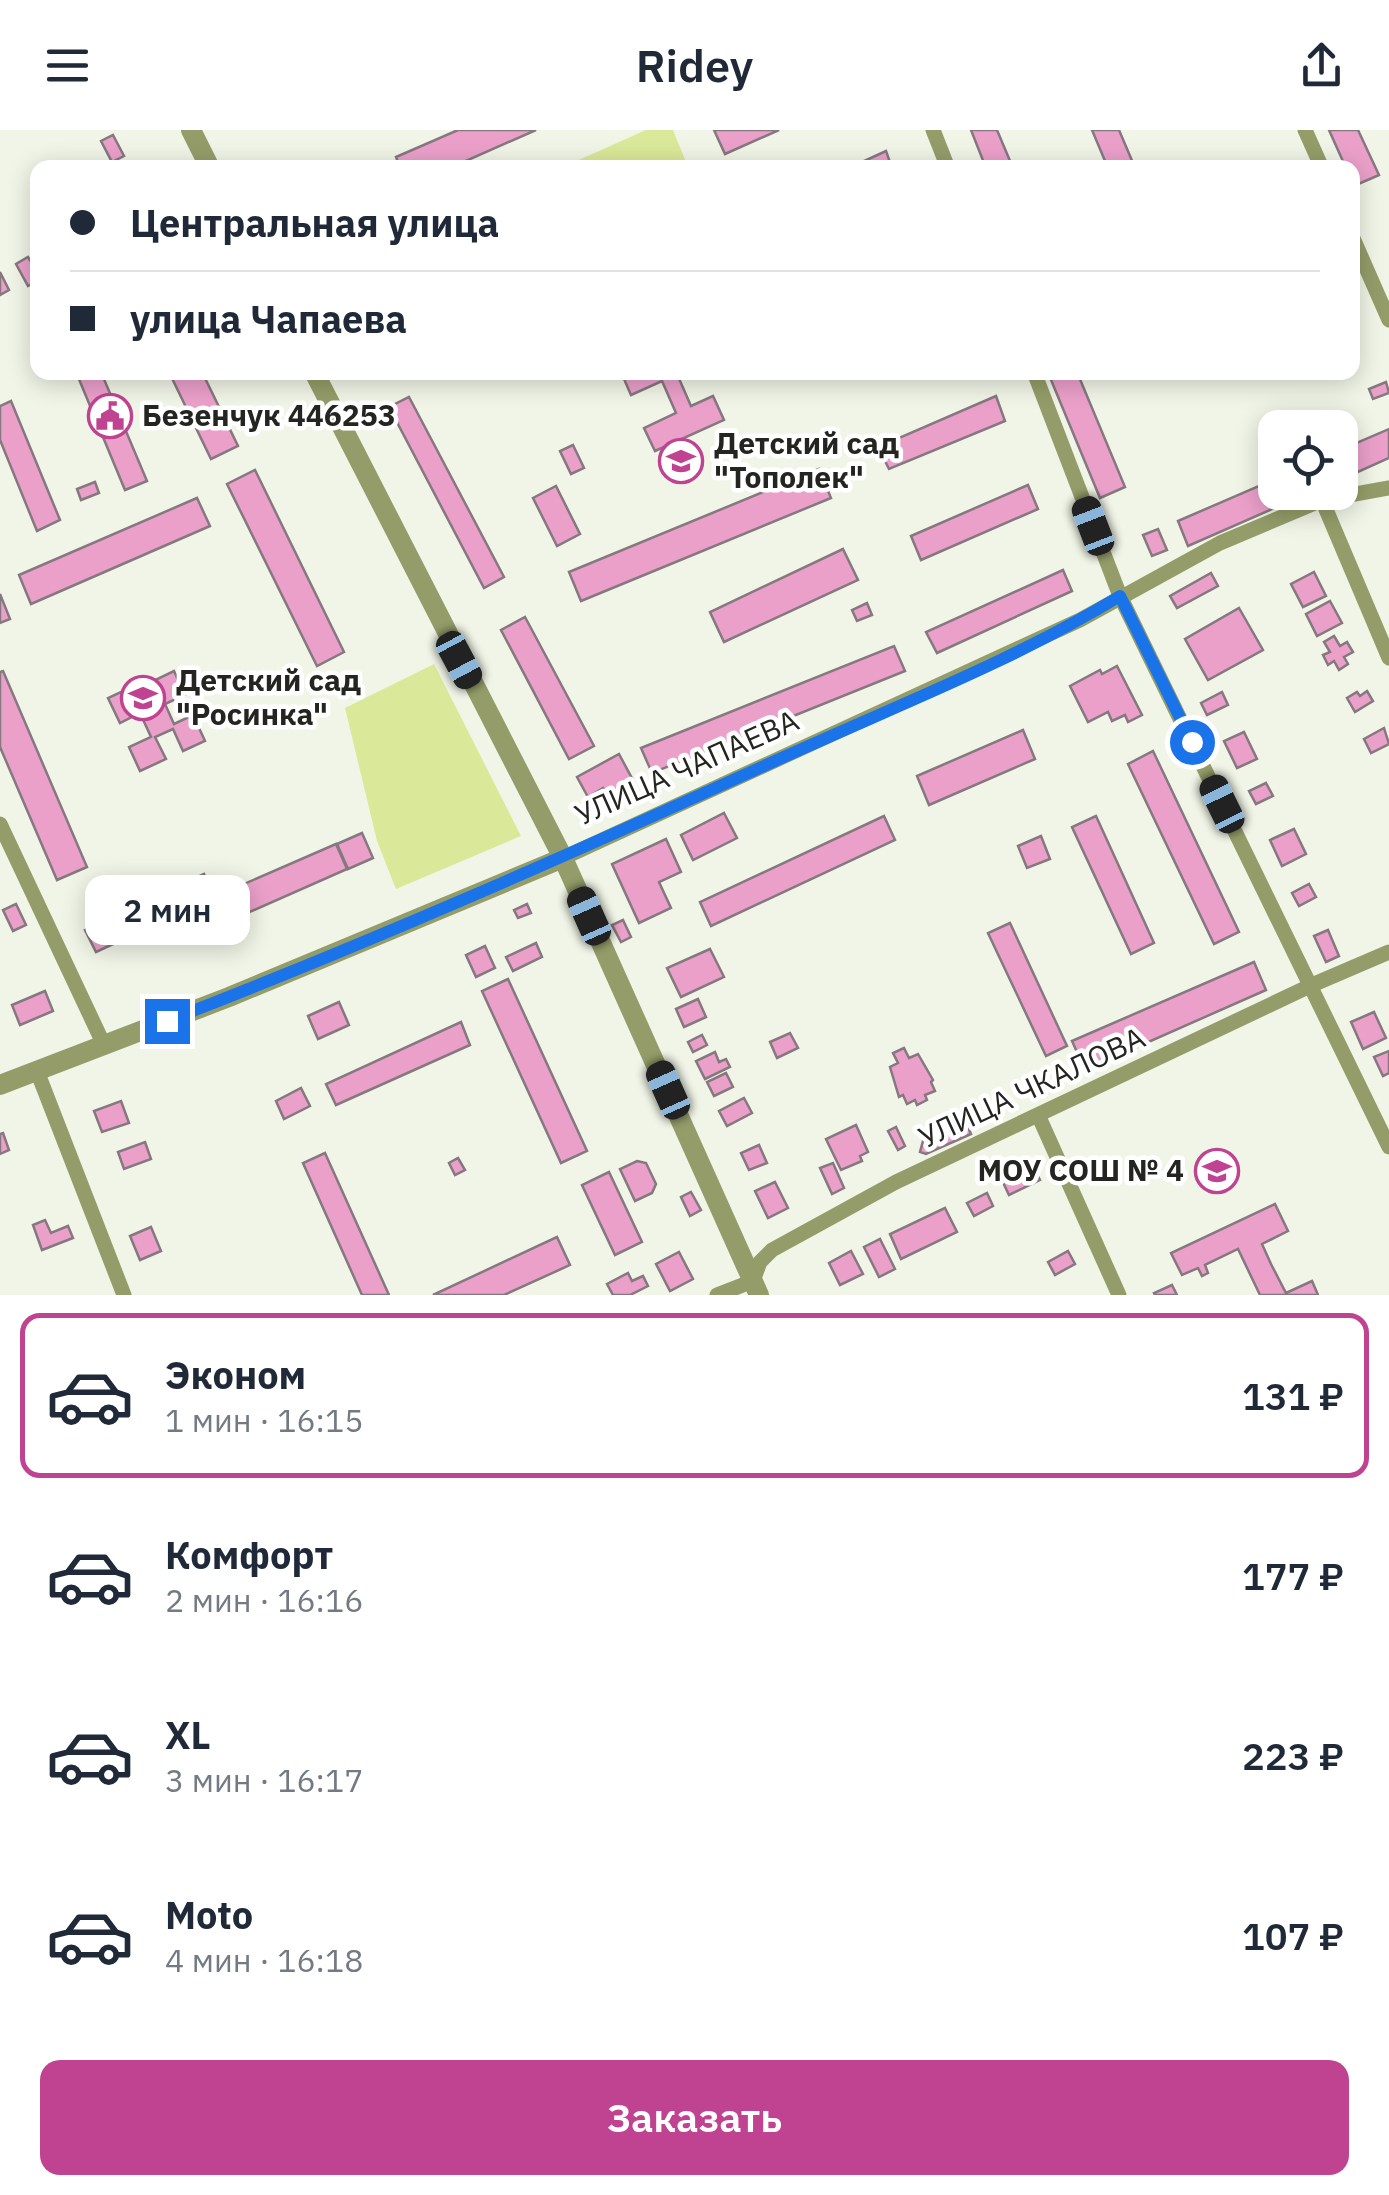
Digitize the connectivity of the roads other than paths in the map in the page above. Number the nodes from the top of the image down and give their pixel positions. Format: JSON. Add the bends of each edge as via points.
{"nodes":[{"id":1,"x":191,"y":130,"type":"edge"},
{"id":2,"x":932,"y":130,"type":"edge"},
{"id":3,"x":1305,"y":130,"type":"edge"},
{"id":4,"x":206,"y":160,"type":"edge"},
{"id":5,"x":945,"y":160,"type":"edge"},
{"id":6,"x":1318,"y":160,"type":"edge"},
{"id":7,"x":1360,"y":254,"type":"edge"},
{"id":8,"x":1389,"y":320,"type":"edge"},
{"id":9,"x":318,"y":380,"type":"edge"},
{"id":10,"x":1037,"y":380,"type":"edge"},
{"id":11,"x":1389,"y":488,"type":"edge"},
{"id":12,"x":1358,"y":494,"type":"edge"},
{"id":13,"x":1298,"y":510,"type":"edge"},
{"id":14,"x":1326,"y":510,"type":"edge"},
{"id":15,"x":1120,"y":596,"type":"junction"},
{"id":16,"x":1389,"y":658,"type":"edge"},
{"id":17,"x":0,"y":824,"type":"edge"},
{"id":18,"x":563,"y":858,"type":"junction"},
{"id":19,"x":1389,"y":952,"type":"edge"},
{"id":20,"x":1312,"y":985,"type":"junction"},
{"id":21,"x":104,"y":1045,"type":"junction"},
{"id":22,"x":37,"y":1072,"type":"junction"},
{"id":23,"x":0,"y":1086,"type":"edge"},
{"id":24,"x":1038,"y":1118,"type":"junction"},
{"id":25,"x":1389,"y":1147,"type":"edge"},
{"id":26,"x":756,"y":1288,"type":"edge"},
{"id":27,"x":124,"y":1295,"type":"edge"},
{"id":28,"x":717,"y":1295,"type":"edge"},
{"id":29,"x":1120,"y":1295,"type":"edge"}],
"edges":[{"from":1,"to":4,"type":"street"},
{"from":2,"to":5,"type":"street"},
{"from":3,"to":6,"type":"street"},
{"from":7,"to":8,"type":"street"},
{"from":9,"to":18,"type":"street"},
{"from":10,"to":15,"type":"street"},
{"from":11,"to":12,"type":"street","name":"УЛИЦА ЧАПАЕВА"},
{"from":13,"to":15,"type":"street","name":"УЛИЦА ЧАПАЕВА"},
{"from":14,"to":16,"type":"street"},
{"from":15,"to":18,"type":"street","name":"УЛИЦА ЧАПАЕВА","via":[[935,689]]},
{"from":15,"to":20,"type":"street"},
{"from":17,"to":21,"type":"street"},
{"from":18,"to":21,"type":"street","name":"УЛИЦА ЧАПАЕВА"},
{"from":18,"to":26,"type":"street"},
{"from":19,"to":20,"type":"street","name":"УЛИЦА ЧКАЛОВА"},
{"from":20,"to":24,"type":"street","name":"УЛИЦА ЧКАЛОВА"},
{"from":20,"to":25,"type":"street"},
{"from":21,"to":22,"type":"street","name":"УЛИЦА ЧАПАЕВА"},
{"from":22,"to":23,"type":"street","name":"УЛИЦА ЧАПАЕВА"},
{"from":22,"to":27,"type":"street"},
{"from":24,"to":26,"type":"street","name":"УЛИЦА ЧКАЛОВА","via":[[896,1182],[772,1250],[760,1262]]},
{"from":24,"to":29,"type":"street"},
{"from":26,"to":28,"type":"street","name":"УЛИЦА ЧКАЛОВА"}]}
